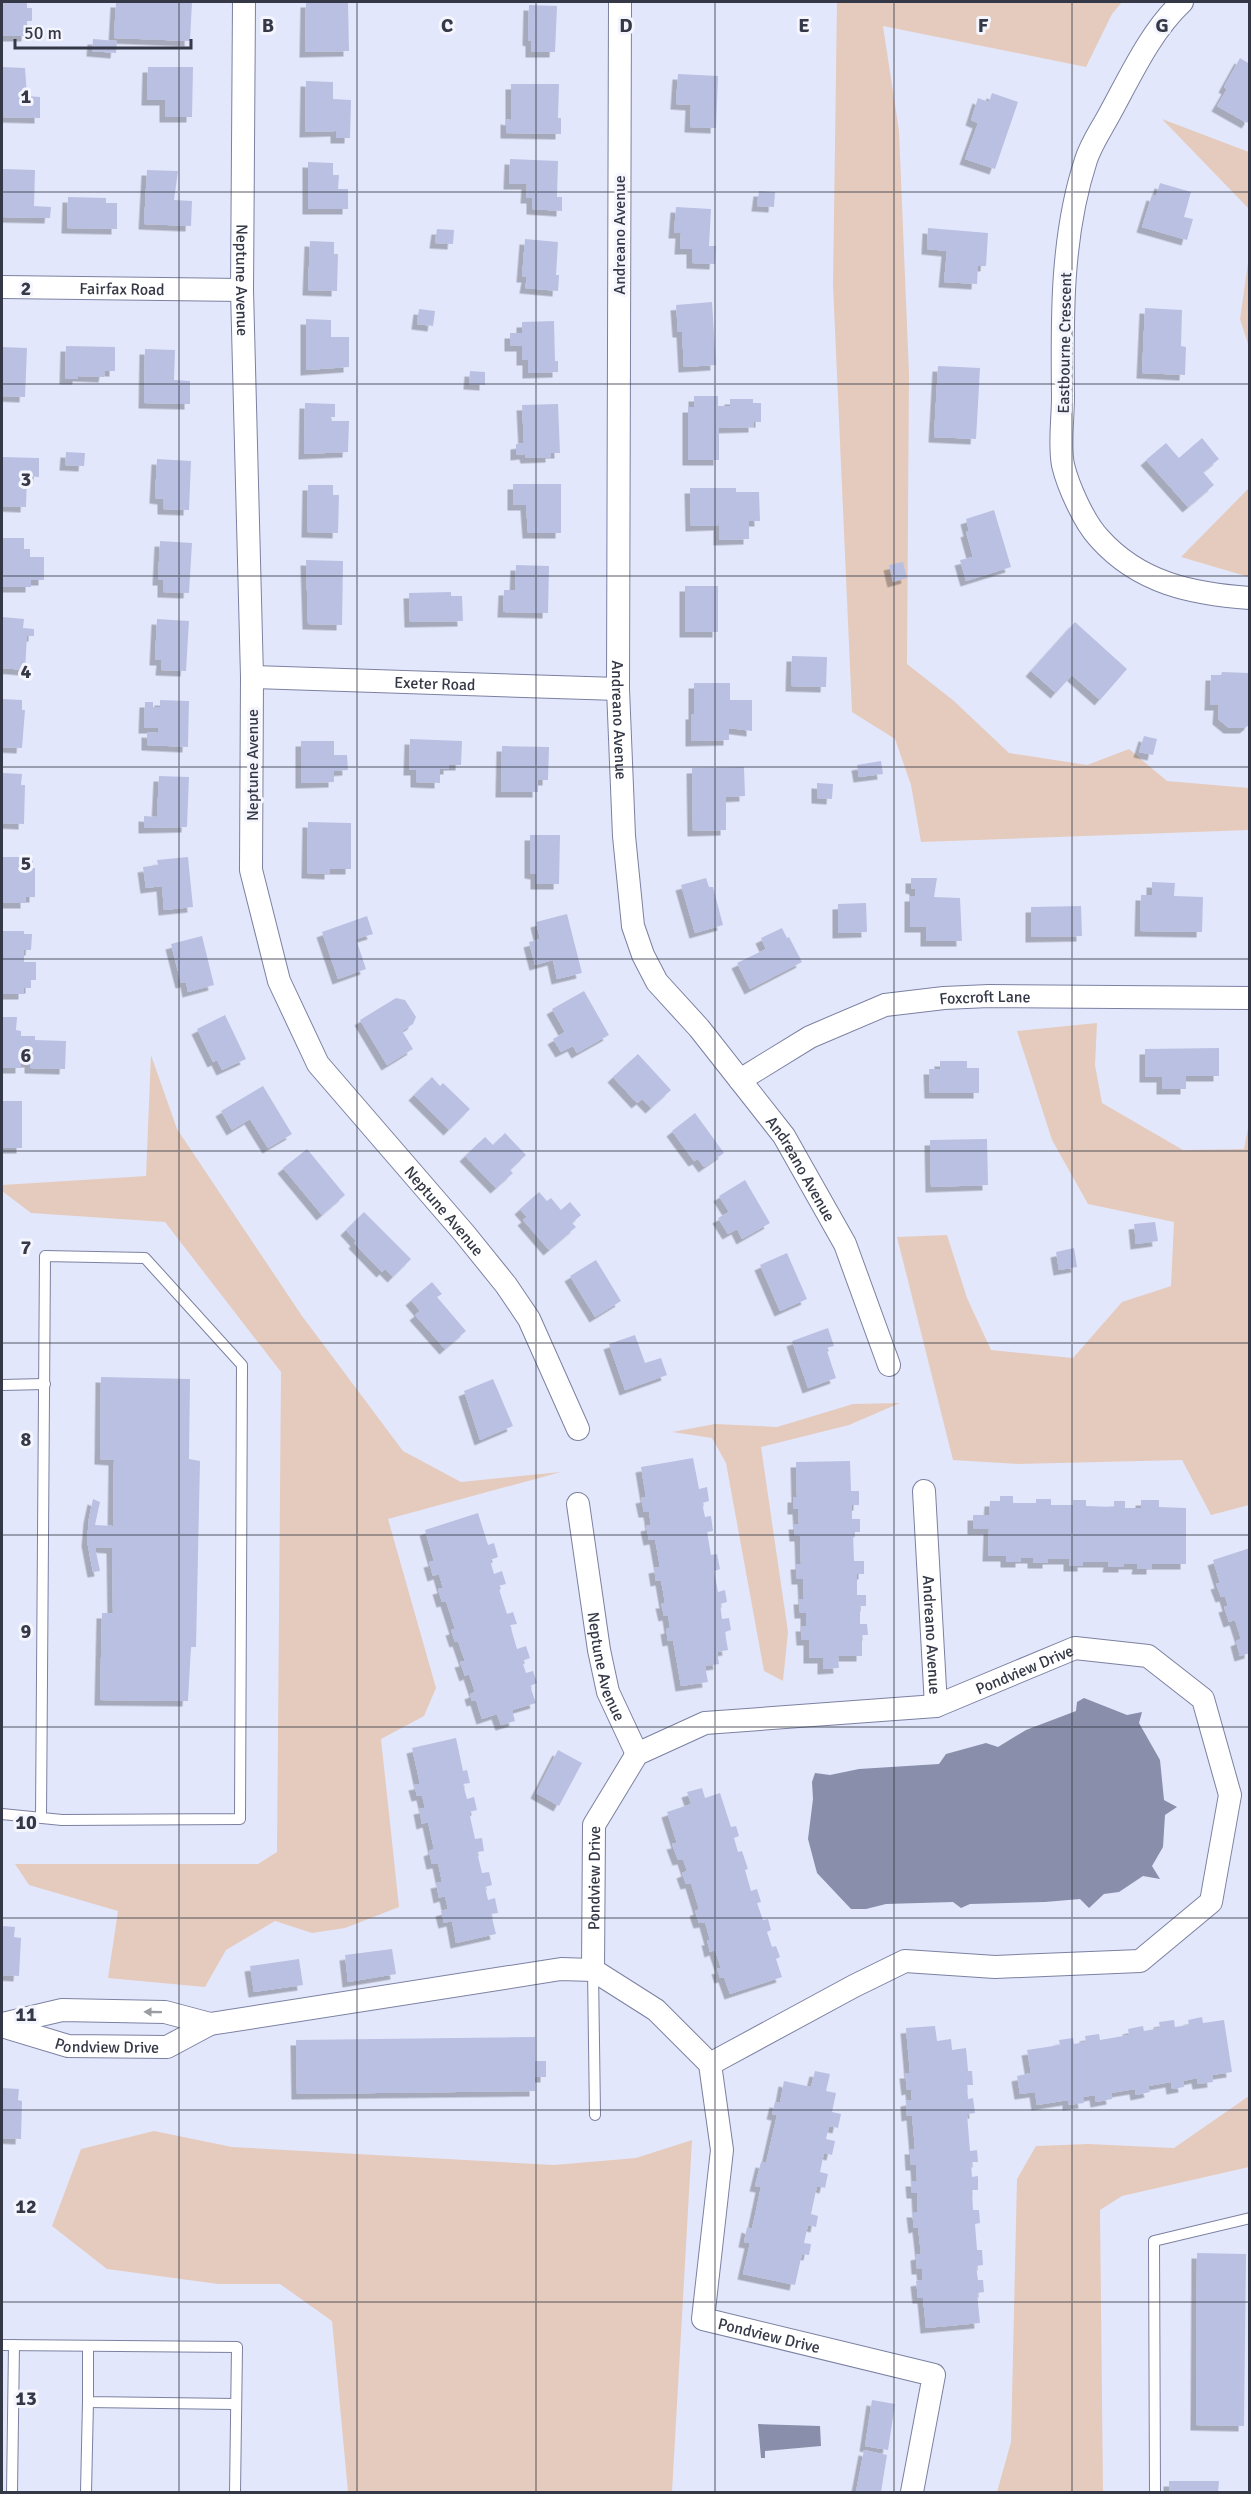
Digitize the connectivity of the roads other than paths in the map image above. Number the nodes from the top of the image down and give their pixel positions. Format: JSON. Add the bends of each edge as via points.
{"nodes":[{"id":1,"x":244,"y":2,"type":"edge"},
{"id":2,"x":620,"y":2,"type":"edge"},
{"id":3,"x":1182,"y":2,"type":"edge"},
{"id":4,"x":2,"y":287,"type":"edge"},
{"id":5,"x":242,"y":290,"type":"junction"},
{"id":6,"x":1250,"y":598,"type":"edge"},
{"id":7,"x":252,"y":677,"type":"junction"},
{"id":8,"x":618,"y":689,"type":"junction"},
{"id":9,"x":1250,"y":998,"type":"edge"},
{"id":10,"x":740,"y":1080,"type":"junction"},
{"id":11,"x":889,"y":1365,"type":"dead end"},
{"id":12,"x":45,"y":1384,"type":"junction"},
{"id":13,"x":2,"y":1385,"type":"edge"},
{"id":14,"x":578,"y":1429,"type":"dead end"},
{"id":15,"x":924,"y":1491,"type":"dead end"},
{"id":16,"x":578,"y":1503,"type":"dead end"},
{"id":17,"x":936,"y":1706,"type":"junction"},
{"id":18,"x":637,"y":1754,"type":"junction"},
{"id":19,"x":2,"y":1814,"type":"edge"},
{"id":20,"x":41,"y":1818,"type":"junction"},
{"id":21,"x":593,"y":1970,"type":"junction"},
{"id":22,"x":111,"y":2011,"type":"junction"},
{"id":23,"x":210,"y":2024,"type":"junction"},
{"id":24,"x":2,"y":2025,"type":"edge"},
{"id":25,"x":111,"y":2046,"type":"junction"},
{"id":26,"x":710,"y":2064,"type":"junction"},
{"id":27,"x":595,"y":2115,"type":"dead end"},
{"id":28,"x":1250,"y":2218,"type":"edge"},
{"id":29,"x":2,"y":2345,"type":"edge"},
{"id":30,"x":14,"y":2345,"type":"junction"},
{"id":31,"x":88,"y":2346,"type":"junction"},
{"id":32,"x":88,"y":2402,"type":"junction"},
{"id":33,"x":235,"y":2404,"type":"junction"},
{"id":34,"x":12,"y":2493,"type":"edge"},
{"id":35,"x":86,"y":2493,"type":"edge"},
{"id":36,"x":235,"y":2493,"type":"edge"},
{"id":37,"x":912,"y":2493,"type":"edge"},
{"id":38,"x":1155,"y":2493,"type":"edge"}],
"edges":[{"from":1,"to":5,"type":"street","name":"Neptune Avenue"},
{"from":2,"to":8,"type":"street","name":"Andreano Avenue"},
{"from":3,"to":6,"type":"street","name":"Eastbourne Crescent","via":[[1137,64],[1087,157],[1075,200],[1062,310],[1063,464],[1072,493],[1097,536],[1120,560],[1152,579],[1208,595]]},
{"from":4,"to":5,"type":"street","name":"Fairfax Road"},
{"from":5,"to":7,"type":"street","name":"Neptune Avenue"},
{"from":7,"to":8,"type":"street","name":"Exeter Road"},
{"from":7,"to":14,"type":"street","name":"Neptune Avenue","via":[[251,870],[279,981],[318,1064],[465,1233],[529,1319]]},
{"from":8,"to":10,"type":"street","name":"Andreano Avenue","via":[[624,836],[633,926],[657,982]]},
{"from":9,"to":10,"type":"street","name":"Foxcroft Lane","via":[[989,996],[885,1005],[810,1037]]},
{"from":10,"to":11,"type":"street","name":"Andreano Avenue","via":[[784,1136],[845,1244]]},
{"from":12,"to":13,"type":"lane"},
{"from":12,"to":20,"type":"lane"},
{"from":12,"to":20,"type":"lane","via":[[45,1256],[145,1258],[242,1365],[240,1819]]},
{"from":15,"to":17,"type":"street","name":"Andreano Avenue"},
{"from":16,"to":18,"type":"street","name":"Neptune Avenue","via":[[608,1692]]},
{"from":17,"to":18,"type":"street","name":"Pondview Drive","via":[[705,1723]]},
{"from":17,"to":26,"type":"street","name":"Pondview Drive","via":[[1075,1648],[1148,1656],[1203,1699],[1230,1795],[1211,1902],[1140,1961],[995,1967],[905,1961]]},
{"from":18,"to":21,"type":"street","name":"Pondview Drive","via":[[594,1825]]},
{"from":19,"to":20,"type":"lane"},
{"from":21,"to":23,"type":"street","name":"Pondview Drive","via":[[561,1969]]},
{"from":21,"to":26,"type":"street","via":[[656,2010]]},
{"from":21,"to":27,"type":"lane"},
{"from":23,"to":22,"type":"street","name":"Pondview Drive","one_way":true,"via":[[165,2012]]},
{"from":22,"to":24,"type":"street","name":"Pondview Drive","via":[[62,2010]]},
{"from":22,"to":25,"type":"street"},
{"from":23,"to":25,"type":"street","name":"Pondview Drive","via":[[167,2047]]},
{"from":24,"to":25,"type":"street","name":"Pondview Drive","via":[[68,2046]]},
{"from":26,"to":37,"type":"street","name":"Pondview Drive","via":[[722,2150],[704,2319],[934,2375]]},
{"from":28,"to":38,"type":"lane","via":[[1154,2241]]},
{"from":29,"to":30,"type":"lane"},
{"from":30,"to":31,"type":"lane"},
{"from":30,"to":34,"type":"lane"},
{"from":31,"to":32,"type":"lane"},
{"from":31,"to":33,"type":"lane","via":[[237,2347]]},
{"from":32,"to":33,"type":"lane"},
{"from":32,"to":35,"type":"lane"},
{"from":33,"to":36,"type":"lane"}]}
